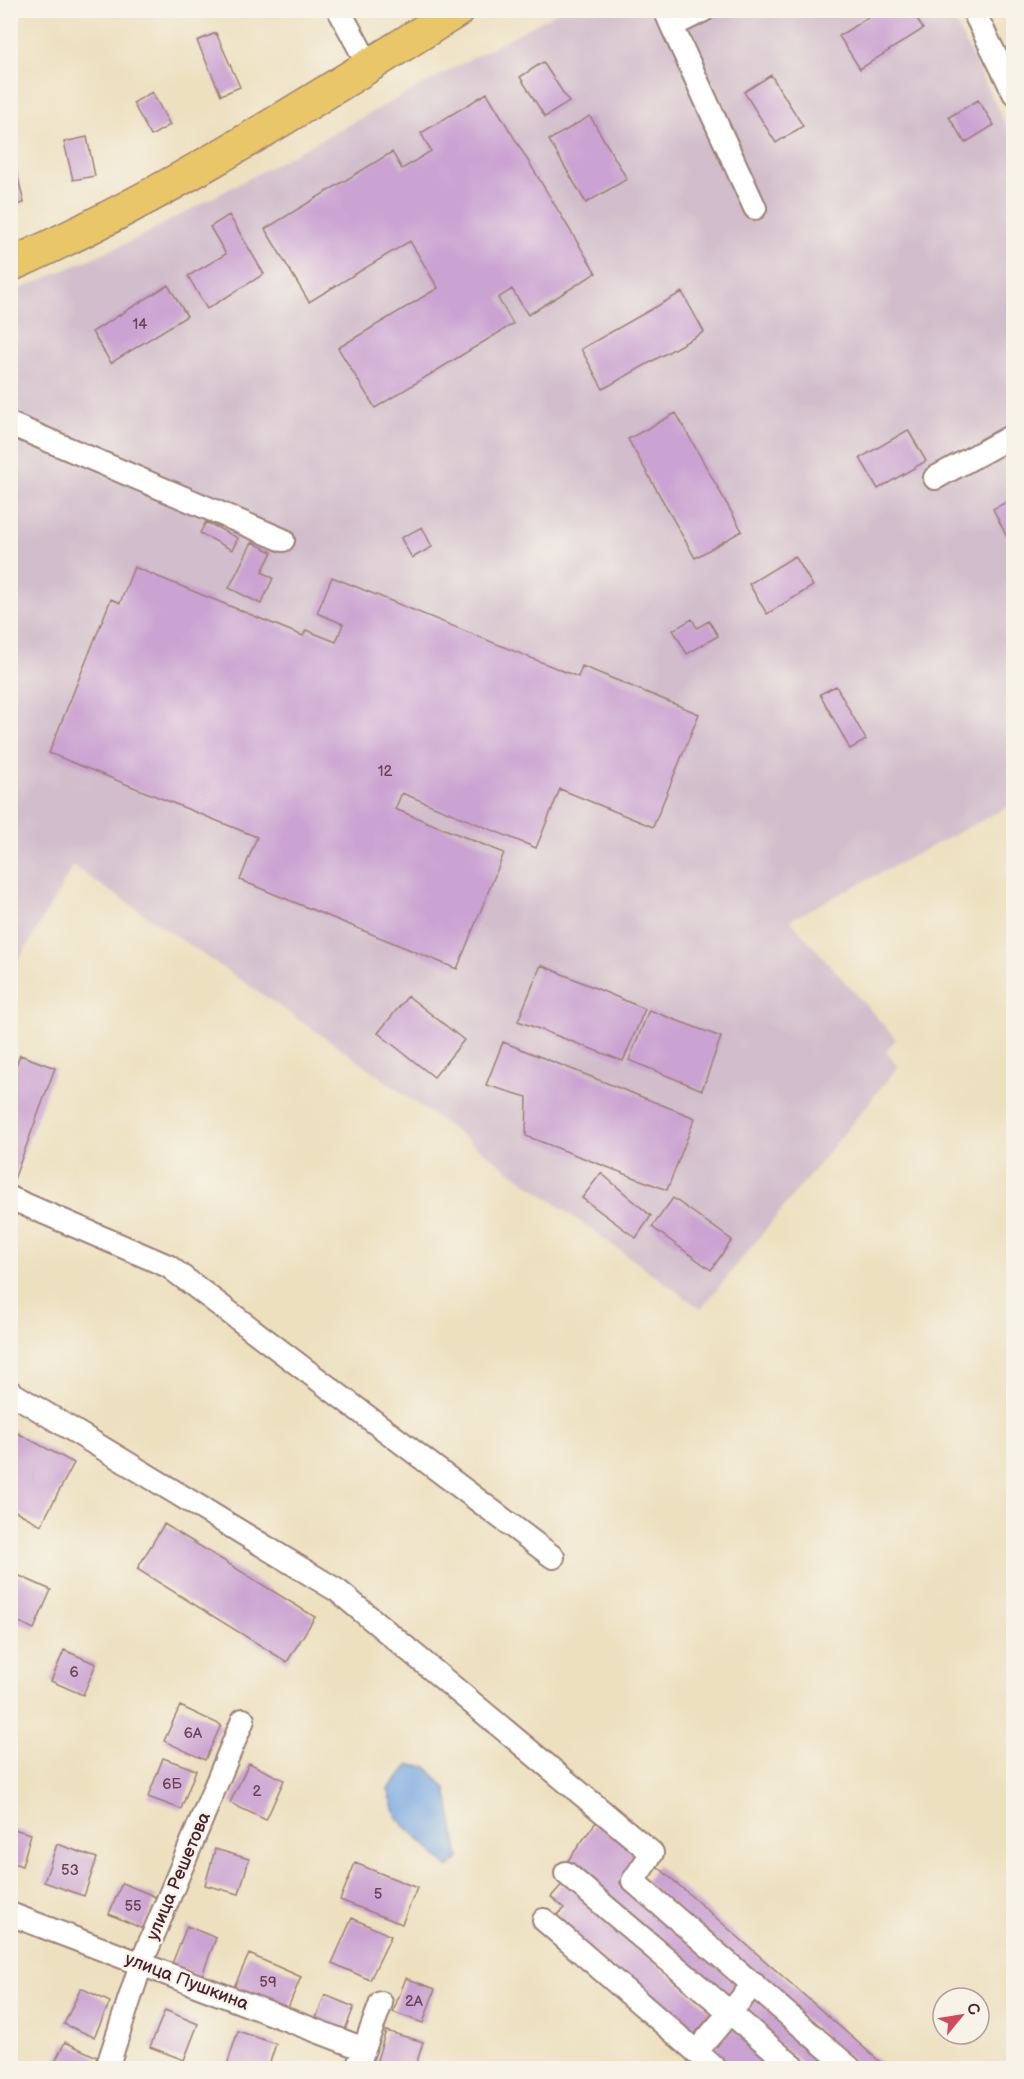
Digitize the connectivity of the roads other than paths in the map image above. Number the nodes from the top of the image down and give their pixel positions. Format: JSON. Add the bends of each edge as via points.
{"nodes":[{"id":1,"x":339,"y":10,"type":"edge"},
{"id":2,"x":458,"y":10,"type":"edge"},
{"id":3,"x":704,"y":10,"type":"edge"},
{"id":4,"x":973,"y":10,"type":"edge"},
{"id":5,"x":668,"y":18,"type":"edge"},
{"id":6,"x":369,"y":66,"type":"junction"},
{"id":7,"x":1014,"y":93,"type":"edge"},
{"id":8,"x":755,"y":207,"type":"dead end"},
{"id":9,"x":10,"y":265,"type":"edge"},
{"id":10,"x":10,"y":424,"type":"edge"},
{"id":11,"x":1014,"y":435,"type":"edge"},
{"id":12,"x":935,"y":478,"type":"dead end"},
{"id":13,"x":283,"y":540,"type":"dead end"},
{"id":14,"x":10,"y":1198,"type":"edge"},
{"id":15,"x":10,"y":1392,"type":"edge"},
{"id":16,"x":553,"y":1557,"type":"dead end"},
{"id":17,"x":243,"y":1720,"type":"dead end"},
{"id":18,"x":566,"y":1873,"type":"dead end"},
{"id":19,"x":10,"y":1914,"type":"edge"},
{"id":20,"x":543,"y":1920,"type":"dead end"},
{"id":21,"x":141,"y":1964,"type":"junction"},
{"id":22,"x":754,"y":1984,"type":"junction"},
{"id":23,"x":381,"y":2002,"type":"dead end"},
{"id":24,"x":729,"y":2013,"type":"junction"},
{"id":25,"x":696,"y":2052,"type":"junction"},
{"id":26,"x":360,"y":2059,"type":"edge"},
{"id":27,"x":107,"y":2068,"type":"edge"},
{"id":28,"x":715,"y":2068,"type":"edge"},
{"id":29,"x":795,"y":2068,"type":"edge"},
{"id":30,"x":850,"y":2068,"type":"edge"}],
"edges":[{"from":1,"to":6,"type":"street"},
{"from":2,"to":6,"type":"highway"},
{"from":3,"to":5,"type":"street"},
{"from":4,"to":7,"type":"street"},
{"from":5,"to":8,"type":"street"},
{"from":6,"to":9,"type":"highway","via":[[186,177],[75,236]]},
{"from":10,"to":13,"type":"street"},
{"from":11,"to":12,"type":"street"},
{"from":14,"to":16,"type":"street","via":[[168,1266]]},
{"from":15,"to":22,"type":"street","via":[[338,1591],[652,1853],[633,1881]]},
{"from":17,"to":21,"type":"street","name":"улица Решетова"},
{"from":18,"to":24,"type":"street"},
{"from":19,"to":21,"type":"street","name":"улица Пушкина"},
{"from":20,"to":25,"type":"street"},
{"from":21,"to":26,"type":"street","name":"улица Пушкина"},
{"from":21,"to":27,"type":"street","name":"улица Решетова"},
{"from":22,"to":24,"type":"street"},
{"from":22,"to":30,"type":"street"},
{"from":23,"to":26,"type":"street"},
{"from":24,"to":25,"type":"street"},
{"from":24,"to":29,"type":"street"},
{"from":25,"to":28,"type":"street"}]}
